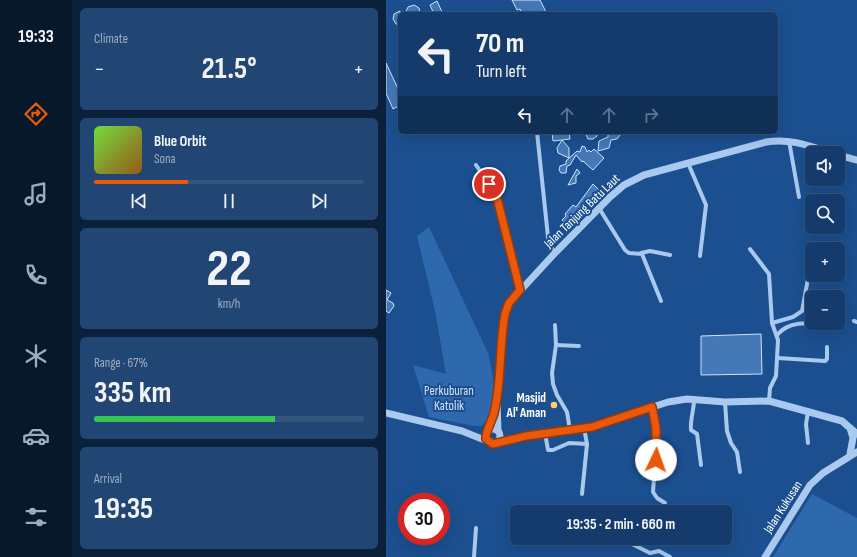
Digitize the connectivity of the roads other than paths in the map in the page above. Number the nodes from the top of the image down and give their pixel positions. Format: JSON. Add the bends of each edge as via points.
{"nodes":[{"id":1,"x":537,"y":134,"type":"edge"},
{"id":2,"x":789,"y":141,"type":"junction"},
{"id":3,"x":807,"y":146,"type":"edge"},
{"id":4,"x":845,"y":157,"type":"edge"},
{"id":5,"x":857,"y":160,"type":"edge"},
{"id":6,"x":688,"y":163,"type":"junction"},
{"id":7,"x":476,"y":165,"type":"dead end"},
{"id":8,"x":799,"y":197,"type":"dead end"},
{"id":9,"x":599,"y":208,"type":"junction"},
{"id":10,"x":750,"y":249,"type":"dead end"},
{"id":11,"x":555,"y":253,"type":"junction"},
{"id":12,"x":641,"y":253,"type":"junction"},
{"id":13,"x":670,"y":255,"type":"dead end"},
{"id":14,"x":700,"y":256,"type":"dead end"},
{"id":15,"x":807,"y":282,"type":"edge"},
{"id":16,"x":520,"y":290,"type":"junction"},
{"id":17,"x":661,"y":301,"type":"dead end"},
{"id":18,"x":772,"y":323,"type":"junction"},
{"id":19,"x":805,"y":323,"type":"edge"},
{"id":20,"x":555,"y":325,"type":"dead end"},
{"id":21,"x":777,"y":335,"type":"junction"},
{"id":22,"x":556,"y":345,"type":"junction"},
{"id":23,"x":579,"y":346,"type":"dead end"},
{"id":24,"x":827,"y":347,"type":"dead end"},
{"id":25,"x":778,"y":358,"type":"junction"},
{"id":26,"x":694,"y":400,"type":"junction"},
{"id":27,"x":497,"y":401,"type":"junction"},
{"id":28,"x":769,"y":401,"type":"junction"},
{"id":29,"x":725,"y":402,"type":"junction"},
{"id":30,"x":652,"y":407,"type":"junction"},
{"id":31,"x":808,"y":412,"type":"junction"},
{"id":32,"x":386,"y":413,"type":"edge"},
{"id":33,"x":850,"y":427,"type":"junction"},
{"id":34,"x":584,"y":428,"type":"junction"},
{"id":35,"x":570,"y":430,"type":"junction"},
{"id":36,"x":462,"y":431,"type":"junction"},
{"id":37,"x":488,"y":431,"type":"junction"},
{"id":38,"x":498,"y":432,"type":"junction"},
{"id":39,"x":545,"y":433,"type":"junction"},
{"id":40,"x":857,"y":434,"type":"edge"},
{"id":41,"x":526,"y":436,"type":"junction"},
{"id":42,"x":487,"y":441,"type":"junction"},
{"id":43,"x":497,"y":442,"type":"junction"},
{"id":44,"x":808,"y":443,"type":"dead end"},
{"id":45,"x":587,"y":444,"type":"junction"},
{"id":46,"x":857,"y":446,"type":"edge"},
{"id":47,"x":852,"y":455,"type":"edge"},
{"id":48,"x":701,"y":465,"type":"dead end"},
{"id":49,"x":740,"y":472,"type":"dead end"},
{"id":50,"x":582,"y":494,"type":"dead end"},
{"id":51,"x":665,"y":504,"type":"dead end"},
{"id":52,"x":476,"y":528,"type":"dead end"},
{"id":53,"x":634,"y":545,"type":"edge"},
{"id":54,"x":474,"y":557,"type":"edge"},
{"id":55,"x":670,"y":557,"type":"edge"},
{"id":56,"x":764,"y":557,"type":"edge"}],
"edges":[{"from":1,"to":11,"type":"street","via":[[548,237]]},
{"from":2,"to":3,"type":"street","name":"Jalan Tanjung Batu Laut"},
{"from":2,"to":6,"type":"street","name":"Jalan Tanjung Batu Laut","via":[[766,142]]},
{"from":2,"to":8,"type":"street"},
{"from":4,"to":5,"type":"street"},
{"from":6,"to":9,"type":"street","name":"Jalan Tanjung Batu Laut","via":[[631,181]]},
{"from":6,"to":14,"type":"street","via":[[706,205]]},
{"from":7,"to":16,"type":"street","via":[[496,194]]},
{"from":9,"to":11,"type":"street","name":"Jalan Tanjung Batu Laut"},
{"from":9,"to":12,"type":"street","via":[[625,250],[629,253]]},
{"from":10,"to":18,"type":"street","via":[[769,274]]},
{"from":11,"to":16,"type":"street","name":"Jalan Tanjung Batu Laut"},
{"from":12,"to":13,"type":"street","via":[[650,251]]},
{"from":12,"to":17,"type":"street"},
{"from":15,"to":18,"type":"street","via":[[802,311],[793,317]]},
{"from":16,"to":27,"type":"street","name":"Jalan Tanjung Batu Laut","via":[[509,303],[505,314]]},
{"from":18,"to":21,"type":"street"},
{"from":19,"to":21,"type":"street","via":[[790,325]]},
{"from":20,"to":22,"type":"street"},
{"from":21,"to":25,"type":"street"},
{"from":22,"to":23,"type":"street"},
{"from":22,"to":35,"type":"street","via":[[553,384],[567,412]]},
{"from":24,"to":25,"type":"street","via":[[825,361]]},
{"from":25,"to":28,"type":"street"},
{"from":26,"to":29,"type":"street"},
{"from":26,"to":30,"type":"street","via":[[673,401]]},
{"from":26,"to":48,"type":"street","via":[[694,411],[690,419],[691,430],[697,434]]},
{"from":27,"to":37,"type":"street","name":"Jalan Tanjung Batu Laut"},
{"from":27,"to":38,"type":"street","name":"Jalan Tanjung Batu Laut"},
{"from":28,"to":29,"type":"street"},
{"from":28,"to":31,"type":"street"},
{"from":29,"to":49,"type":"street","via":[[727,431],[737,452]]},
{"from":30,"to":34,"type":"street"},
{"from":30,"to":51,"type":"street","via":[[657,436],[653,492]]},
{"from":31,"to":33,"type":"street","via":[[842,421]]},
{"from":31,"to":44,"type":"street"},
{"from":32,"to":36,"type":"street"},
{"from":33,"to":40,"type":"street"},
{"from":33,"to":47,"type":"street","via":[[853,438]]},
{"from":34,"to":35,"type":"street"},
{"from":34,"to":45,"type":"street"},
{"from":35,"to":39,"type":"street"},
{"from":36,"to":37,"type":"street"},
{"from":36,"to":42,"type":"street"},
{"from":37,"to":38,"type":"street","via":[[492,429]]},
{"from":37,"to":42,"type":"street","via":[[485,437]]},
{"from":38,"to":41,"type":"street"},
{"from":38,"to":43,"type":"street","via":[[500,436]]},
{"from":39,"to":41,"type":"street"},
{"from":39,"to":45,"type":"street","via":[[548,450],[569,443]]},
{"from":41,"to":43,"type":"street"},
{"from":42,"to":43,"type":"street","via":[[491,444]]},
{"from":45,"to":50,"type":"street"},
{"from":46,"to":47,"type":"street","name":"Jalan Kukusan"},
{"from":47,"to":56,"type":"street","name":"Jalan Kukusan","via":[[823,472],[810,485]]},
{"from":52,"to":54,"type":"street"},
{"from":53,"to":55,"type":"street","via":[[650,553],[659,551]]}]}
